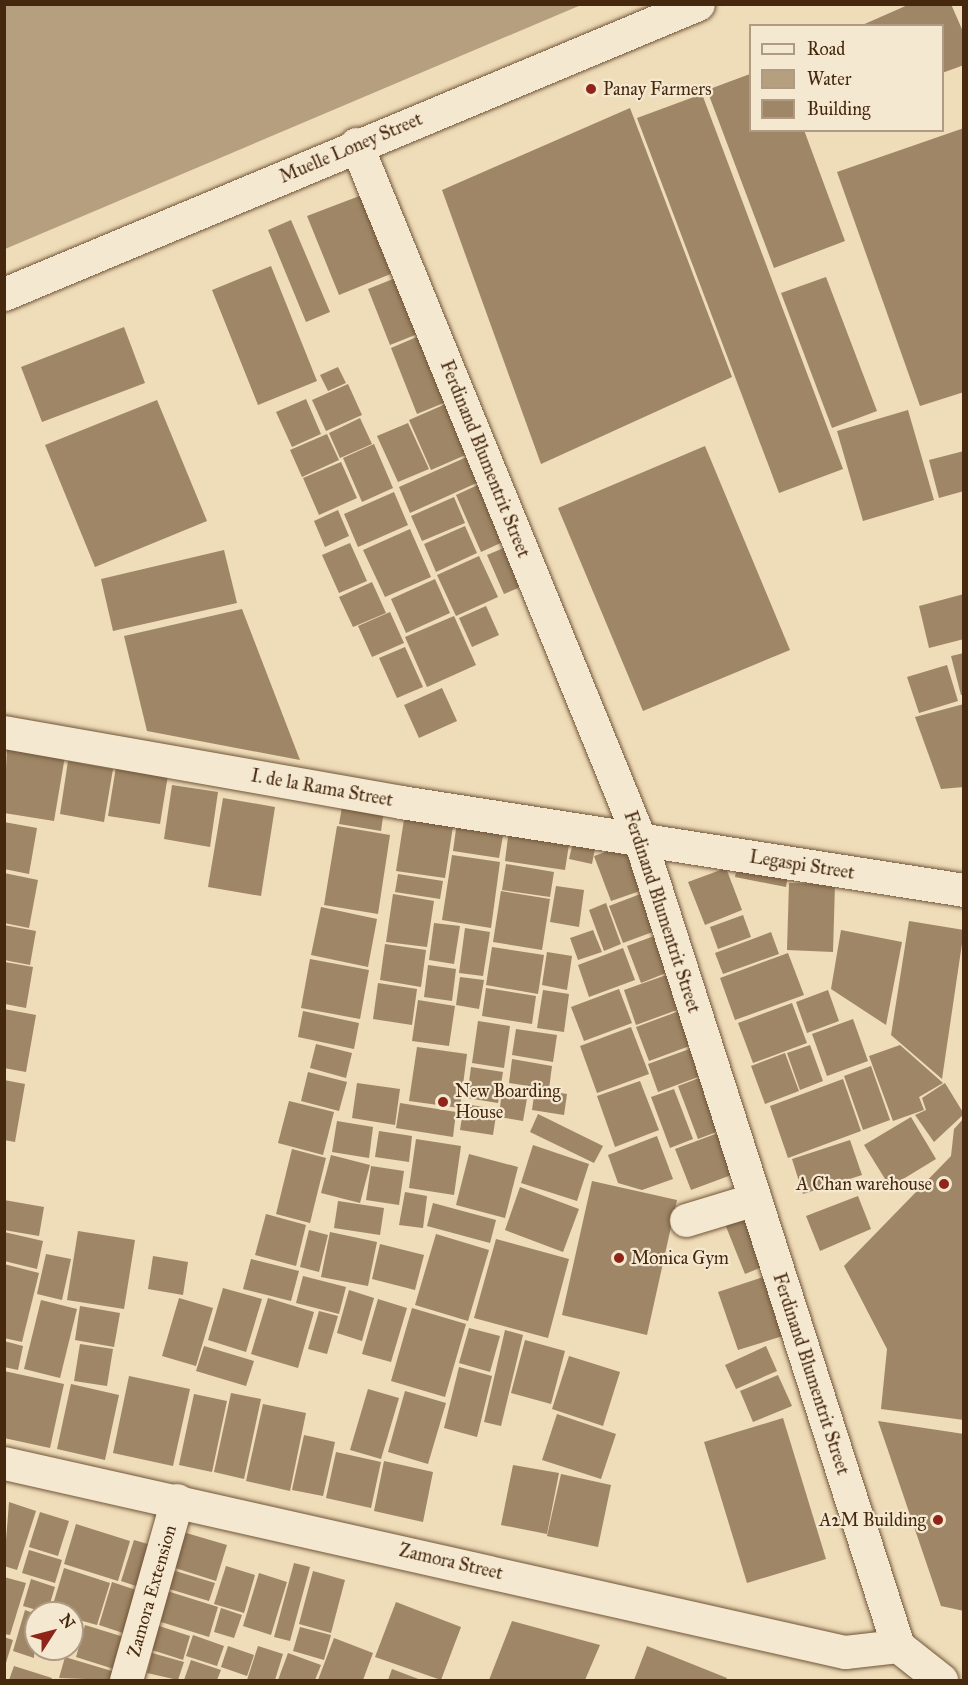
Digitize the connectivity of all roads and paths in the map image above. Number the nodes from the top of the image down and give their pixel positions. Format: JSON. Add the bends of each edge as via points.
{"nodes":[{"id":1,"x":698,"y":4,"type":"edge"},
{"id":2,"x":356,"y":144,"type":"junction"},
{"id":3,"x":4,"y":294,"type":"edge"},
{"id":4,"x":4,"y":732,"type":"edge"},
{"id":5,"x":640,"y":840,"type":"junction"},
{"id":6,"x":963,"y":890,"type":"edge"},
{"id":7,"x":755,"y":1200,"type":"junction"},
{"id":8,"x":686,"y":1220,"type":"dead end"},
{"id":9,"x":4,"y":1463,"type":"edge"},
{"id":10,"x":177,"y":1500,"type":"junction"},
{"id":11,"x":898,"y":1646,"type":"junction"},
{"id":12,"x":126,"y":1680,"type":"edge"},
{"id":13,"x":941,"y":1680,"type":"edge"}],
"edges":[{"from":1,"to":2,"type":"street","name":"Muelle Loney Street"},
{"from":2,"to":3,"type":"street","name":"Muelle Loney Street"},
{"from":2,"to":5,"type":"street","name":"Ferdinand Blumentrit Street"},
{"from":4,"to":5,"type":"street","name":"I. de la Rama Street"},
{"from":5,"to":6,"type":"street","name":"Legaspi Street"},
{"from":5,"to":7,"type":"street","name":"Ferdinand Blumentrit Street"},
{"from":7,"to":8,"type":"street"},
{"from":7,"to":11,"type":"street","name":"Ferdinand Blumentrit Street"},
{"from":9,"to":10,"type":"street","name":"Zamora Street"},
{"from":10,"to":11,"type":"street","name":"Zamora Street","via":[[845,1652]]},
{"from":10,"to":12,"type":"street","name":"Zamora Extension"},
{"from":11,"to":13,"type":"street"}]}
